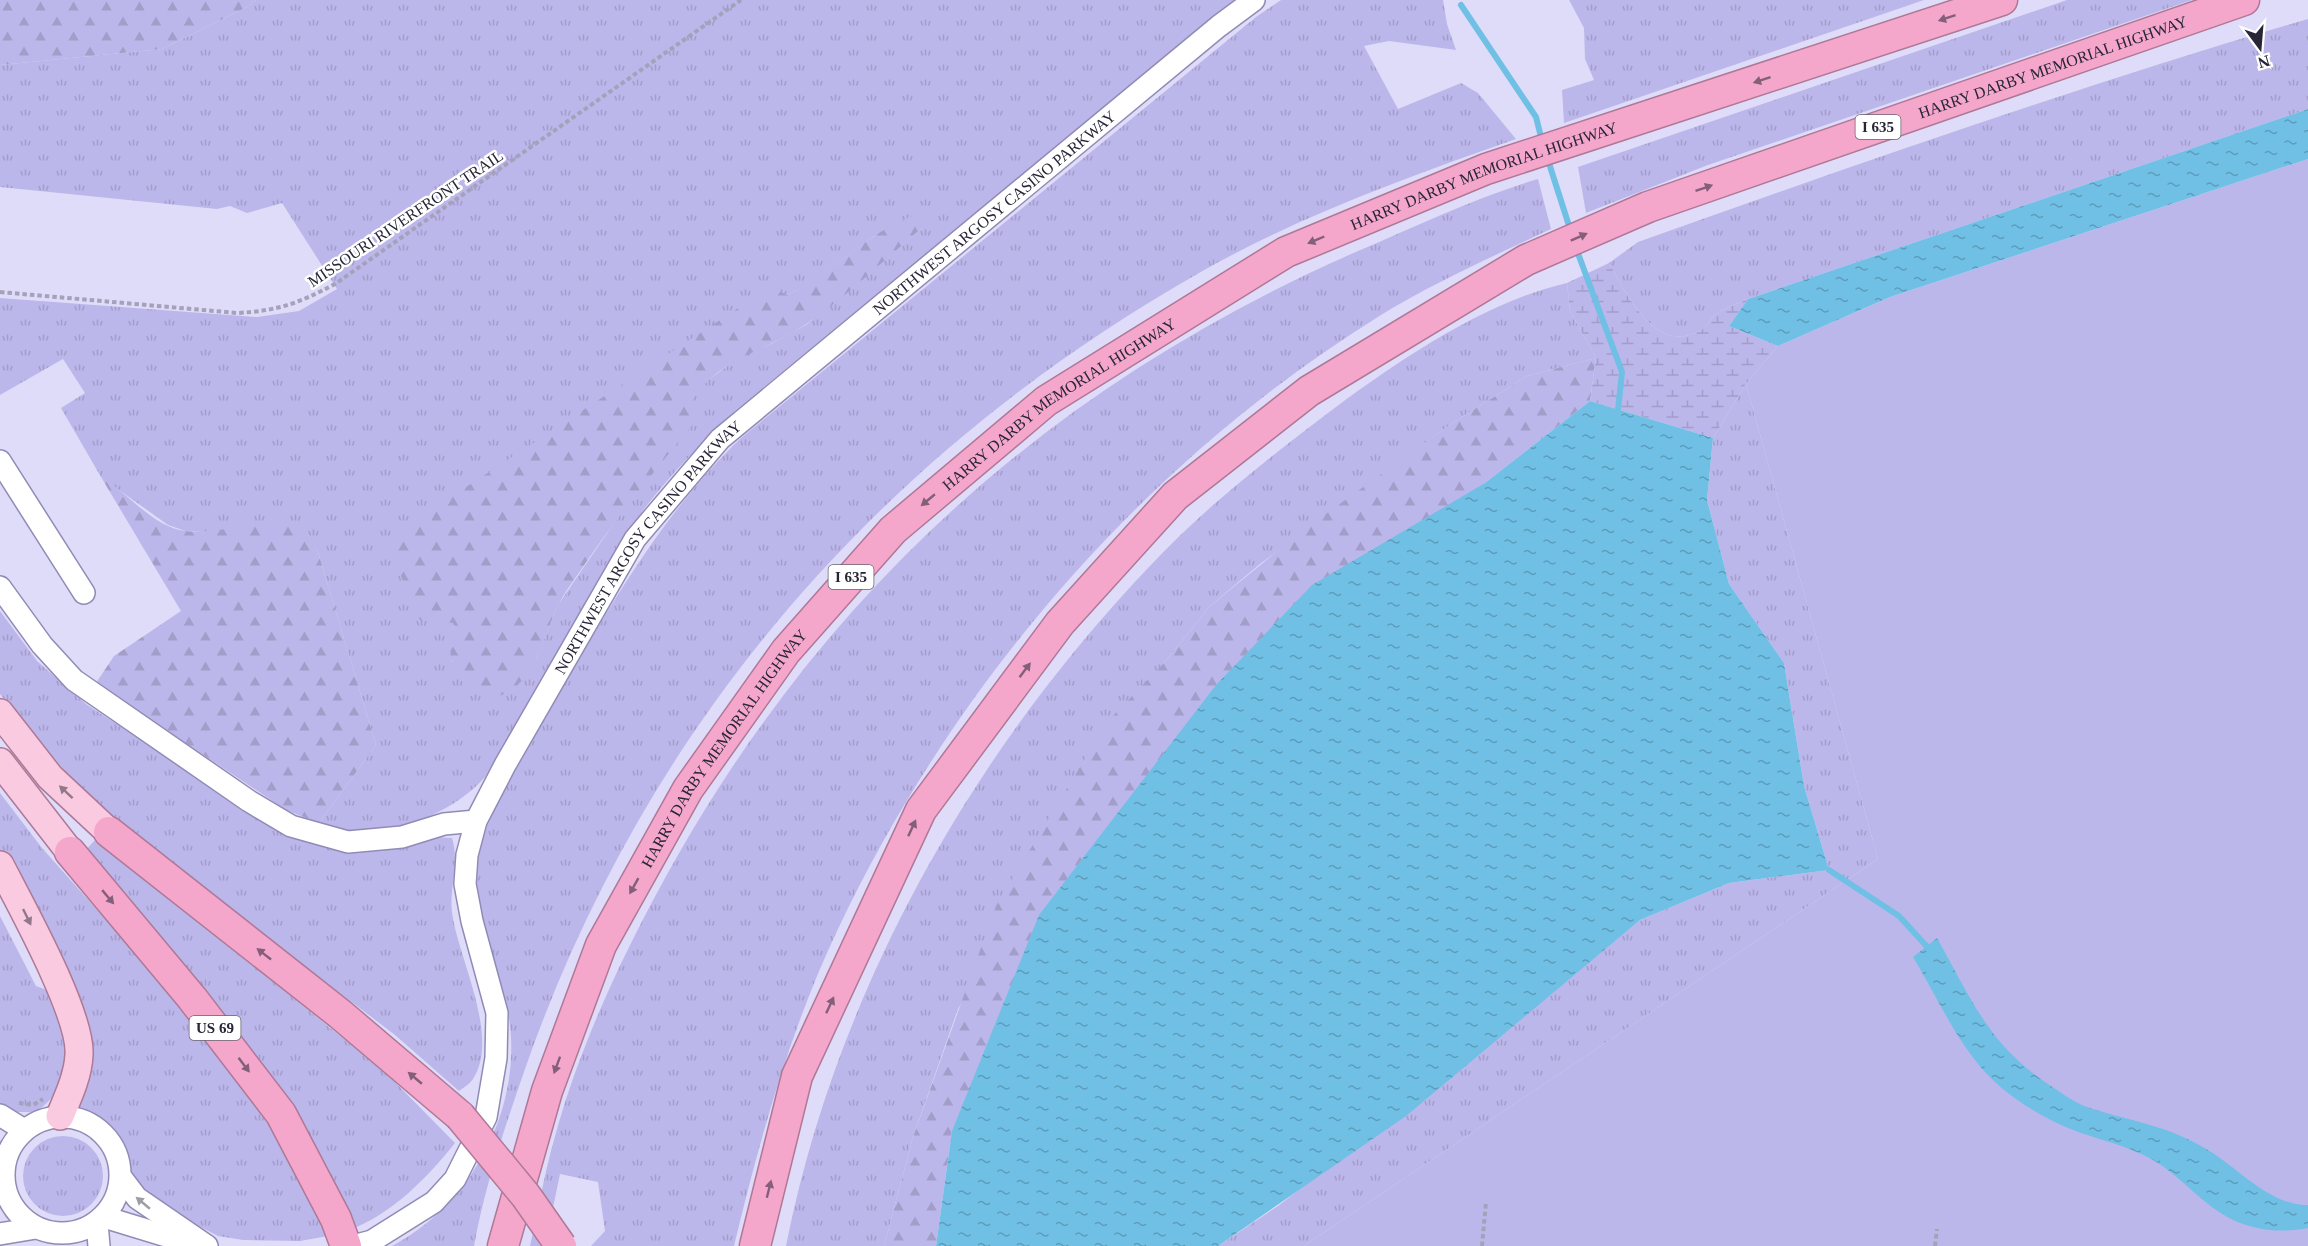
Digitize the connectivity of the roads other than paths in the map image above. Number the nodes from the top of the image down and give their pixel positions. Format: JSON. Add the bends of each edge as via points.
{"nodes":[{"id":1,"x":1254,"y":0,"type":"edge"},
{"id":2,"x":2002,"y":0,"type":"edge"},
{"id":3,"x":2244,"y":0,"type":"edge"},
{"id":4,"x":0,"y":461,"type":"edge"},
{"id":5,"x":0,"y":587,"type":"edge"},
{"id":6,"x":84,"y":593,"type":"dead end"},
{"id":7,"x":0,"y":713,"type":"edge"},
{"id":8,"x":0,"y":762,"type":"edge"},
{"id":9,"x":476,"y":821,"type":"junction"},
{"id":10,"x":109,"y":832,"type":"joint"},
{"id":11,"x":70,"y":852,"type":"joint"},
{"id":12,"x":0,"y":865,"type":"edge"},
{"id":13,"x":7,"y":1108,"type":"edge"},
{"id":14,"x":60,"y":1116,"type":"junction"},
{"id":15,"x":24,"y":1130,"type":"junction"},
{"id":16,"x":2,"y":1172,"type":"edge"},
{"id":17,"x":121,"y":1177,"type":"junction"},
{"id":18,"x":100,"y":1220,"type":"junction"},
{"id":19,"x":341,"y":1233,"type":"edge"},
{"id":20,"x":0,"y":1234,"type":"edge"},
{"id":21,"x":52,"y":1236,"type":"edge"},
{"id":22,"x":99,"y":1246,"type":"edge"},
{"id":23,"x":205,"y":1246,"type":"edge"},
{"id":24,"x":353,"y":1246,"type":"edge"},
{"id":25,"x":503,"y":1246,"type":"edge"},
{"id":26,"x":561,"y":1246,"type":"edge"},
{"id":27,"x":755,"y":1246,"type":"edge"}],
"edges":[{"from":1,"to":9,"type":"street","name":"NORTHWEST ARGOSY CASINO PARKWAY","via":[[720,439],[635,539]]},
{"from":2,"to":25,"type":"highway","name":"HARRY DARBY MEMORIAL HIGHWAY","number":"I 635","one_way":true,"via":[[1486,169],[1286,252],[1046,401],[893,530],[786,651],[688,789],[602,945],[547,1091]]},
{"from":27,"to":3,"type":"highway","name":"HARRY DARBY MEMORIAL HIGHWAY","number":"I 635","one_way":true,"via":[[797,1076],[921,810],[1060,623],[1175,496],[1309,391],[1526,260],[1648,207]]},
{"from":4,"to":6,"type":"street"},
{"from":5,"to":9,"type":"street","via":[[42,645],[74,680],[291,826],[348,842],[402,837],[444,824]]},
{"from":10,"to":7,"type":"main road","one_way":true,"via":[[50,777]]},
{"from":8,"to":11,"type":"main road","number":"US 69"},
{"from":9,"to":24,"type":"street","name":"NORTHWEST ARGOSY CASINO PARKWAY","via":[[467,855],[465,884],[497,1013],[496,1058],[486,1117],[455,1179],[434,1202],[372,1241]]},
{"from":26,"to":10,"type":"highway","one_way":true,"bridge":true,"via":[[526,1196],[460,1116],[340,1014]]},
{"from":11,"to":19,"type":"highway","number":"US 69","one_way":true,"via":[[192,998],[281,1114]]},
{"from":12,"to":14,"type":"main road","one_way":true,"via":[[50,965],[80,1053]]},
{"from":13,"to":15,"type":"street"},
{"from":14,"to":15,"type":"street","via":[[41,1120]]},
{"from":14,"to":17,"type":"street","via":[[97,1127],[119,1158]]},
{"from":15,"to":16,"type":"street","via":[[12,1145]]},
{"from":16,"to":21,"type":"street","via":[[15,1208]]},
{"from":17,"to":18,"type":"street","via":[[118,1193]]},
{"from":23,"to":17,"type":"street","one_way":true,"via":[[143,1203]]},
{"from":18,"to":21,"type":"street"},
{"from":18,"to":22,"type":"street"},
{"from":18,"to":23,"type":"street"},
{"from":20,"to":21,"type":"street"}]}
